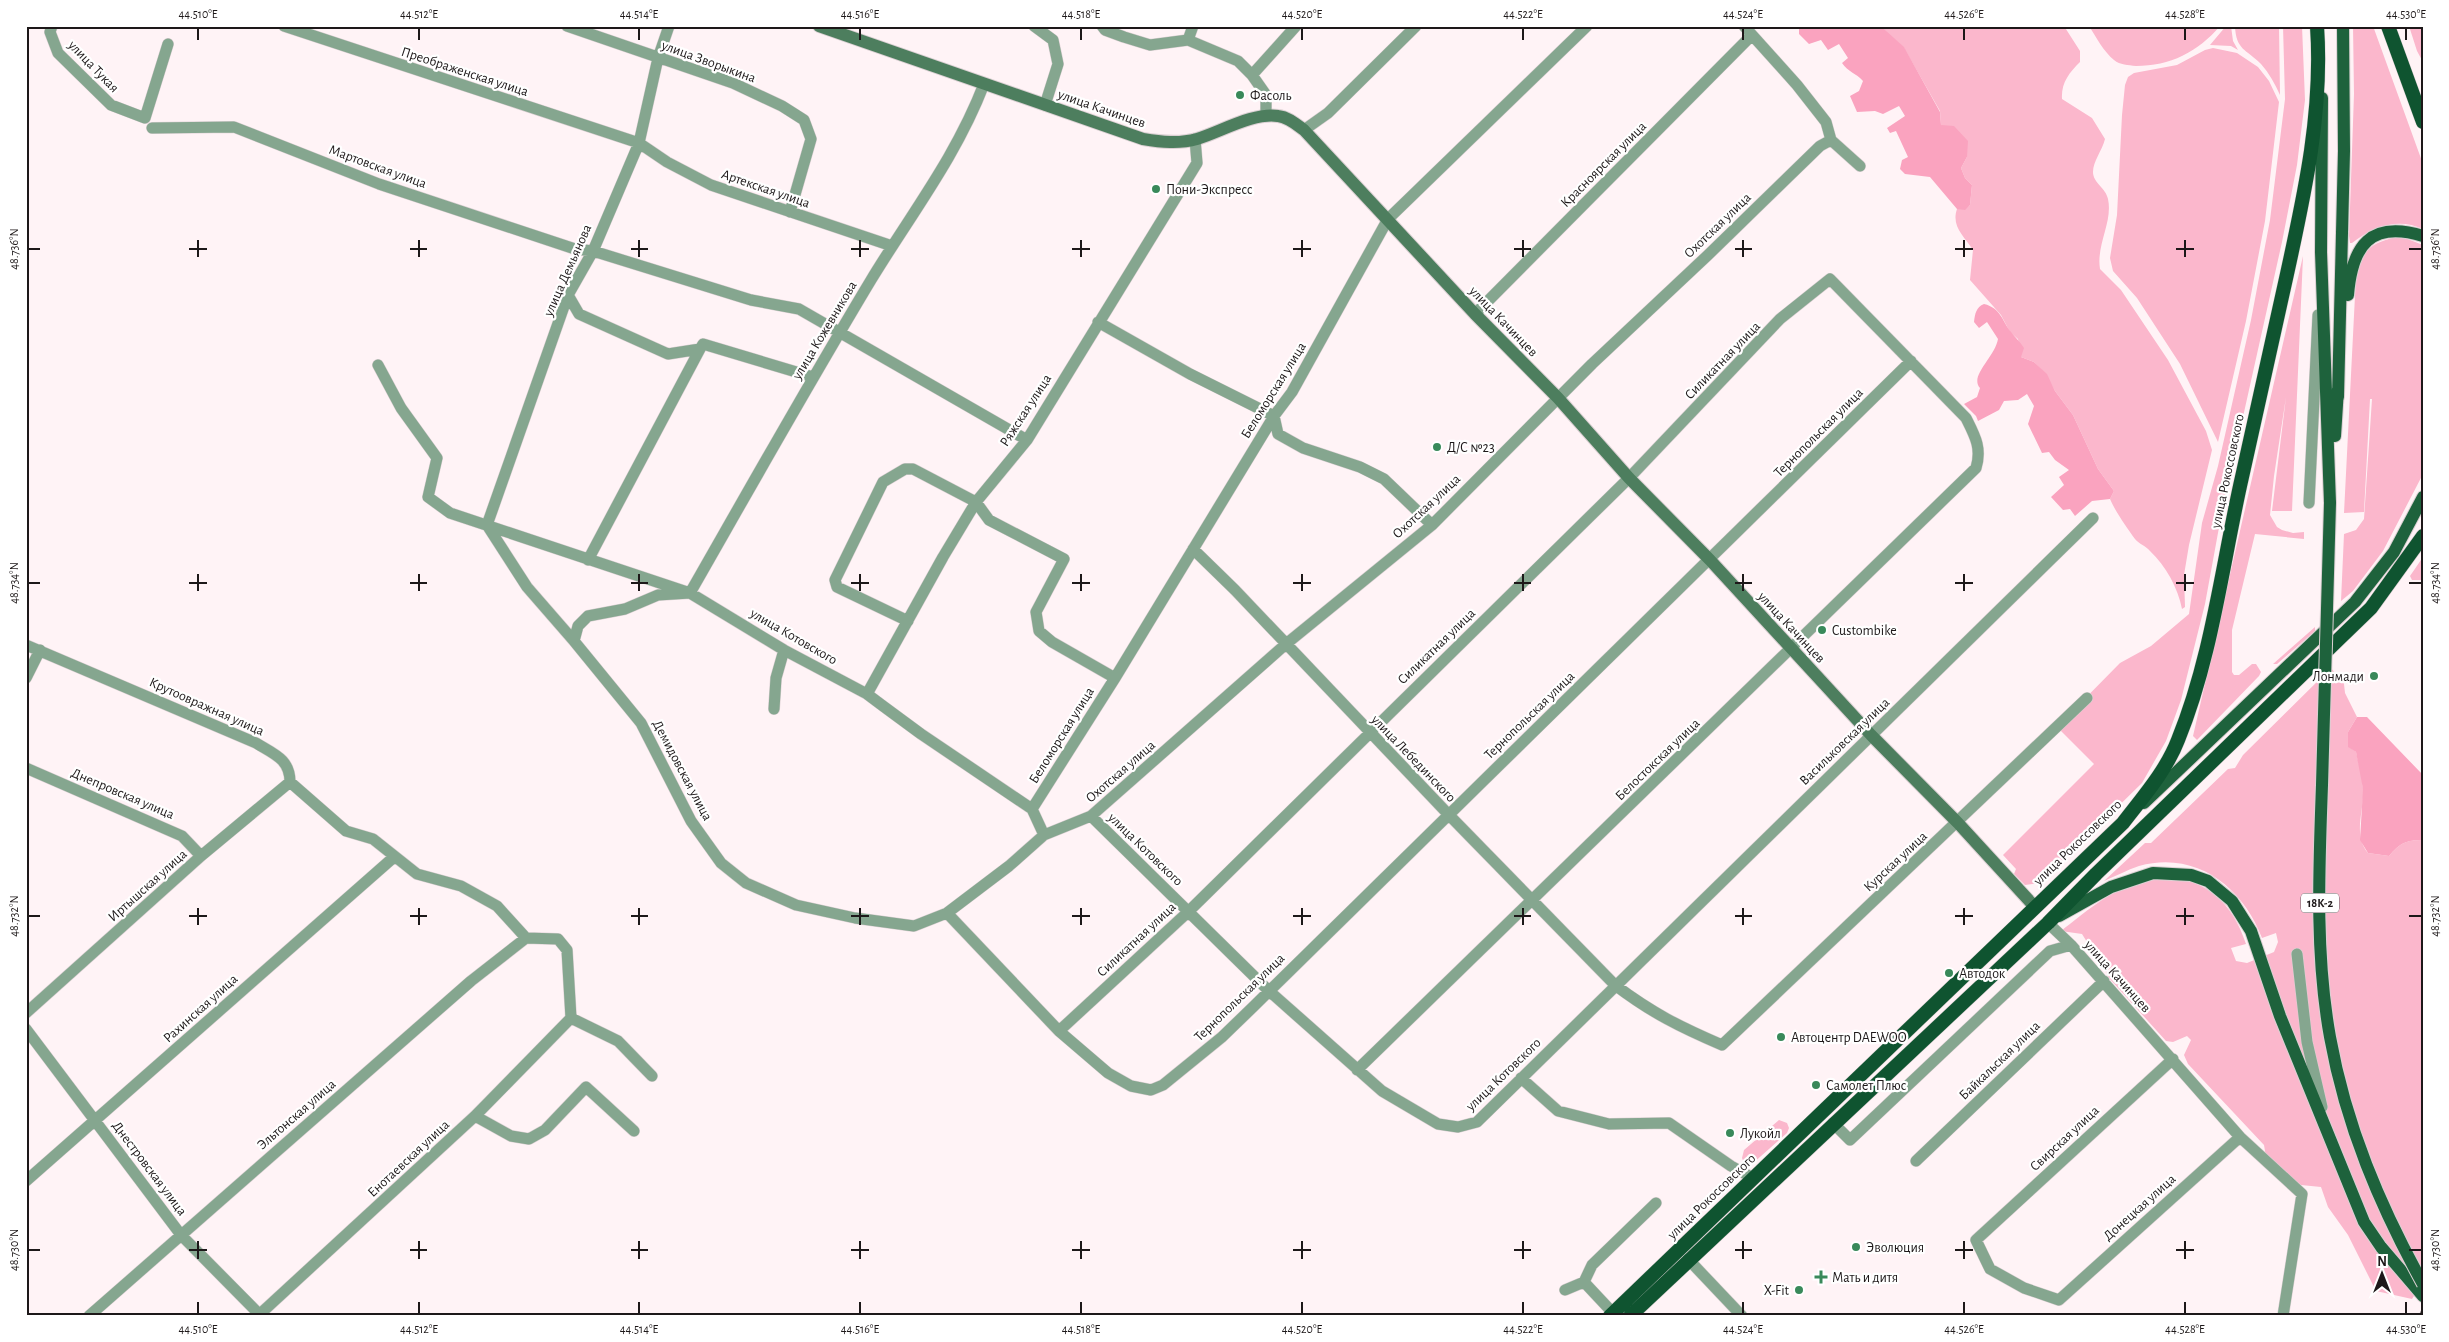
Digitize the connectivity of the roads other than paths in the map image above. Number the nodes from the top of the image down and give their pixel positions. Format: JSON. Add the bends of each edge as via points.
{"nodes":[{"id":1,"x":52,"y":26,"type":"edge"},
{"id":2,"x":284,"y":26,"type":"edge"},
{"id":3,"x":567,"y":26,"type":"edge"},
{"id":4,"x":668,"y":26,"type":"edge"},
{"id":5,"x":819,"y":26,"type":"edge"},
{"id":6,"x":1034,"y":26,"type":"edge"},
{"id":7,"x":1102,"y":26,"type":"edge"},
{"id":8,"x":1192,"y":26,"type":"edge"},
{"id":9,"x":1296,"y":26,"type":"edge"},
{"id":10,"x":1416,"y":26,"type":"edge"},
{"id":11,"x":1587,"y":26,"type":"edge"},
{"id":12,"x":1744,"y":26,"type":"edge"},
{"id":13,"x":2317,"y":26,"type":"edge"},
{"id":14,"x":2343,"y":26,"type":"edge"},
{"id":15,"x":2388,"y":26,"type":"edge"},
{"id":16,"x":1126,"y":32,"type":"edge"},
{"id":17,"x":1752,"y":36,"type":"junction"},
{"id":18,"x":1188,"y":40,"type":"junction"},
{"id":19,"x":168,"y":44,"type":"dead end"},
{"id":20,"x":2319,"y":48,"type":"junction"},
{"id":21,"x":658,"y":58,"type":"junction"},
{"id":22,"x":1252,"y":75,"type":"junction"},
{"id":23,"x":984,"y":84,"type":"junction"},
{"id":24,"x":1046,"y":105,"type":"junction"},
{"id":25,"x":1266,"y":116,"type":"junction"},
{"id":26,"x":2423,"y":122,"type":"edge"},
{"id":27,"x":152,"y":128,"type":"dead end"},
{"id":28,"x":1304,"y":130,"type":"junction"},
{"id":29,"x":1196,"y":139,"type":"junction"},
{"id":30,"x":1831,"y":140,"type":"junction"},
{"id":31,"x":638,"y":143,"type":"junction"},
{"id":32,"x":1860,"y":166,"type":"dead end"},
{"id":33,"x":790,"y":212,"type":"junction"},
{"id":34,"x":1388,"y":218,"type":"junction"},
{"id":35,"x":2423,"y":236,"type":"edge"},
{"id":36,"x":892,"y":246,"type":"junction"},
{"id":37,"x":593,"y":251,"type":"junction"},
{"id":38,"x":2321,"y":252,"type":"junction"},
{"id":39,"x":568,"y":296,"type":"junction"},
{"id":40,"x":1475,"y":314,"type":"junction"},
{"id":41,"x":1098,"y":322,"type":"junction"},
{"id":42,"x":840,"y":332,"type":"junction"},
{"id":43,"x":700,"y":349,"type":"junction"},
{"id":44,"x":1911,"y":361,"type":"junction"},
{"id":45,"x":378,"y":365,"type":"dead end"},
{"id":46,"x":813,"y":377,"type":"junction"},
{"id":47,"x":2338,"y":397,"type":"junction"},
{"id":48,"x":1558,"y":398,"type":"junction"},
{"id":49,"x":1274,"y":416,"type":"junction"},
{"id":50,"x":1027,"y":440,"type":"junction"},
{"id":51,"x":1629,"y":478,"type":"junction"},
{"id":52,"x":2423,"y":497,"type":"edge"},
{"id":53,"x":976,"y":502,"type":"junction"},
{"id":54,"x":2310,"y":503,"type":"dead end"},
{"id":55,"x":2330,"y":503,"type":"junction"},
{"id":56,"x":2093,"y":518,"type":"dead end"},
{"id":57,"x":487,"y":525,"type":"junction"},
{"id":58,"x":1432,"y":525,"type":"junction"},
{"id":59,"x":2423,"y":536,"type":"edge"},
{"id":60,"x":1193,"y":549,"type":"junction"},
{"id":61,"x":588,"y":560,"type":"junction"},
{"id":62,"x":1710,"y":560,"type":"junction"},
{"id":63,"x":690,"y":592,"type":"junction"},
{"id":64,"x":908,"y":621,"type":"junction"},
{"id":65,"x":574,"y":641,"type":"junction"},
{"id":66,"x":1286,"y":644,"type":"junction"},
{"id":67,"x":26,"y":645,"type":"edge"},
{"id":68,"x":1792,"y":649,"type":"junction"},
{"id":69,"x":40,"y":650,"type":"junction"},
{"id":70,"x":784,"y":650,"type":"junction"},
{"id":71,"x":26,"y":678,"type":"edge"},
{"id":72,"x":1116,"y":678,"type":"junction"},
{"id":73,"x":867,"y":694,"type":"junction"},
{"id":74,"x":2087,"y":698,"type":"dead end"},
{"id":75,"x":774,"y":709,"type":"dead end"},
{"id":76,"x":1369,"y":732,"type":"junction"},
{"id":77,"x":1871,"y":735,"type":"junction"},
{"id":78,"x":26,"y":768,"type":"edge"},
{"id":79,"x":290,"y":782,"type":"junction"},
{"id":80,"x":1032,"y":809,"type":"junction"},
{"id":81,"x":1091,"y":816,"type":"junction"},
{"id":82,"x":1448,"y":816,"type":"junction"},
{"id":83,"x":1958,"y":823,"type":"junction"},
{"id":84,"x":2123,"y":823,"type":"junction"},
{"id":85,"x":1044,"y":835,"type":"junction"},
{"id":86,"x":201,"y":856,"type":"junction"},
{"id":87,"x":394,"y":856,"type":"junction"},
{"id":88,"x":1532,"y":901,"type":"junction"},
{"id":89,"x":2034,"y":906,"type":"junction"},
{"id":90,"x":1188,"y":912,"type":"junction"},
{"id":91,"x":947,"y":913,"type":"junction"},
{"id":92,"x":2048,"y":923,"type":"junction"},
{"id":93,"x":526,"y":938,"type":"junction"},
{"id":94,"x":2071,"y":945,"type":"junction"},
{"id":95,"x":2297,"y":954,"type":"dead end"},
{"id":96,"x":2104,"y":981,"type":"junction"},
{"id":97,"x":1615,"y":985,"type":"junction"},
{"id":98,"x":1268,"y":990,"type":"junction"},
{"id":99,"x":26,"y":1013,"type":"edge"},
{"id":100,"x":571,"y":1018,"type":"junction"},
{"id":101,"x":26,"y":1029,"type":"edge"},
{"id":102,"x":1059,"y":1032,"type":"junction"},
{"id":103,"x":2173,"y":1059,"type":"junction"},
{"id":104,"x":1357,"y":1070,"type":"junction"},
{"id":105,"x":652,"y":1076,"type":"dead end"},
{"id":106,"x":1521,"y":1078,"type":"junction"},
{"id":107,"x":475,"y":1116,"type":"junction"},
{"id":108,"x":96,"y":1120,"type":"junction"},
{"id":109,"x":1834,"y":1123,"type":"junction"},
{"id":110,"x":634,"y":1131,"type":"dead end"},
{"id":111,"x":2240,"y":1137,"type":"junction"},
{"id":112,"x":2331,"y":1138,"type":"junction"},
{"id":113,"x":1916,"y":1161,"type":"dead end"},
{"id":114,"x":1753,"y":1178,"type":"junction"},
{"id":115,"x":26,"y":1181,"type":"edge"},
{"id":116,"x":1656,"y":1203,"type":"dead end"},
{"id":117,"x":181,"y":1235,"type":"junction"},
{"id":118,"x":1688,"y":1259,"type":"junction"},
{"id":119,"x":1584,"y":1282,"type":"junction"},
{"id":120,"x":2423,"y":1284,"type":"edge"},
{"id":121,"x":1565,"y":1290,"type":"dead end"},
{"id":122,"x":2423,"y":1296,"type":"edge"},
{"id":123,"x":2058,"y":1300,"type":"joint"},
{"id":124,"x":1611,"y":1314,"type":"edge"},
{"id":125,"x":260,"y":1315,"type":"edge"},
{"id":126,"x":89,"y":1316,"type":"edge"},
{"id":127,"x":1630,"y":1316,"type":"edge"},
{"id":128,"x":1742,"y":1316,"type":"edge"},
{"id":129,"x":2283,"y":1316,"type":"edge"}],
"edges":[{"from":1,"to":19,"type":"street","name":"улица Тукая","via":[[50,32],[58,54],[79,75],[111,105],[145,118]]},
{"from":2,"to":31,"type":"street","name":"Преображенская улица"},
{"from":3,"to":21,"type":"street","name":"улица Зворыкина"},
{"from":4,"to":21,"type":"street","name":"улица Демьянова"},
{"from":5,"to":23,"type":"main road","name":"улица Качинцев"},
{"from":6,"to":24,"type":"street","via":[[1053,40],[1058,64]]},
{"from":7,"to":16,"type":"street","via":[[1105,30]]},
{"from":8,"to":18,"type":"street"},
{"from":9,"to":22,"type":"street"},
{"from":10,"to":28,"type":"street","via":[[1328,113]]},
{"from":11,"to":34,"type":"street","name":"Беломорская улица"},
{"from":12,"to":17,"type":"street"},
{"from":13,"to":20,"type":"highway","name":"улица Рокоссовского"},
{"from":14,"to":47,"type":"main road","via":[[2344,151]]},
{"from":15,"to":26,"type":"highway"},
{"from":16,"to":18,"type":"street","via":[[1150,46]]},
{"from":17,"to":30,"type":"street","via":[[1797,84],[1826,122]]},
{"from":17,"to":40,"type":"street","name":"Красноярская улица"},
{"from":18,"to":22,"type":"street","via":[[1238,61]]},
{"from":20,"to":38,"type":"main road","via":[[2323,134]]},
{"from":20,"to":84,"type":"highway","name":"улица Рокоссовского","via":[[2314,132],[2303,198],[2196,686],[2183,730],[2167,763]]},
{"from":21,"to":31,"type":"street","name":"улица Демьянова"},
{"from":21,"to":33,"type":"street","name":"улица Зворыкина","via":[[733,83],[804,120],[811,139]]},
{"from":22,"to":25,"type":"street","via":[[1266,94]]},
{"from":23,"to":24,"type":"main road","name":"улица Качинцев"},
{"from":23,"to":36,"type":"street","name":"улица Кожевникова","via":[[966,129],[948,161]]},
{"from":24,"to":29,"type":"main road","name":"улица Качинцев","via":[[1143,139],[1168,142]]},
{"from":25,"to":28,"type":"main road","name":"улица Качинцев","via":[[1293,121]]},
{"from":25,"to":29,"type":"main road","name":"улица Качинцев"},
{"from":27,"to":37,"type":"street","name":"Мартовская улица","via":[[234,127],[379,184],[575,249]]},
{"from":28,"to":34,"type":"main road","name":"улица Качинцев"},
{"from":29,"to":41,"type":"street","name":"Ряжская улица","via":[[1197,163]]},
{"from":30,"to":32,"type":"street"},
{"from":30,"to":48,"type":"street","name":"Охотская улица","via":[[1820,146]]},
{"from":31,"to":33,"type":"street","name":"Артекская улица","via":[[711,185]]},
{"from":31,"to":37,"type":"street","name":"улица Демьянова"},
{"from":33,"to":36,"type":"street","name":"Артекская улица"},
{"from":34,"to":40,"type":"main road","name":"улица Качинцев"},
{"from":34,"to":49,"type":"street","name":"Беломорская улица","via":[[1292,392]]},
{"from":35,"to":47,"type":"main road","via":[[2402,231],[2386,232],[2370,238],[2358,251],[2351,270]]},
{"from":36,"to":42,"type":"street","name":"улица Кожевникова"},
{"from":37,"to":39,"type":"street","name":"улица Демьянова"},
{"from":37,"to":42,"type":"street","name":"Мартовская улица","via":[[751,300],[799,309]]},
{"from":38,"to":54,"type":"street"},
{"from":38,"to":55,"type":"main road"},
{"from":39,"to":43,"type":"street","via":[[579,314],[668,354]]},
{"from":39,"to":57,"type":"street","name":"улица Демьянова"},
{"from":40,"to":48,"type":"main road","name":"улица Качинцев"},
{"from":41,"to":49,"type":"street","via":[[1190,374]]},
{"from":41,"to":50,"type":"street","name":"Ряжская улица"},
{"from":42,"to":46,"type":"street","name":"улица Кожевникова"},
{"from":42,"to":50,"type":"street","name":"Мартовская улица"},
{"from":43,"to":46,"type":"street","via":[[703,344]]},
{"from":43,"to":61,"type":"street"},
{"from":44,"to":51,"type":"street","name":"Силикатная улица","via":[[1830,279],[1780,320]]},
{"from":44,"to":62,"type":"street","name":"Тернопольская улица"},
{"from":44,"to":68,"type":"street","name":"Белостокская улица","via":[[1966,418],[1980,455],[1976,468]]},
{"from":45,"to":57,"type":"street","via":[[401,408],[437,458],[428,497],[450,513]]},
{"from":46,"to":63,"type":"street","name":"улица Кожевникова"},
{"from":47,"to":55,"type":"main road"},
{"from":48,"to":51,"type":"main road","name":"улица Качинцев"},
{"from":48,"to":58,"type":"street","name":"Охотская улица"},
{"from":49,"to":58,"type":"street","via":[[1278,434],[1303,448],[1384,478]]},
{"from":49,"to":60,"type":"street","name":"Беломорская улица"},
{"from":50,"to":53,"type":"street","name":"Ряжская улица"},
{"from":51,"to":62,"type":"main road","name":"улица Качинцев"},
{"from":51,"to":76,"type":"street","name":"Силикатная улица"},
{"from":52,"to":84,"type":"main road","via":[[2394,552],[2355,602]]},
{"from":53,"to":64,"type":"street","name":"Ряжская улица"},
{"from":53,"to":64,"type":"street","via":[[913,469],[905,469],[883,482],[835,580],[837,587]]},
{"from":53,"to":72,"type":"street","via":[[989,520],[1064,559],[1036,612],[1039,631],[1052,642]]},
{"from":55,"to":120,"type":"main road","number":"18К-2","bridge":true,"via":[[2320,891],[2324,994],[2339,1082],[2353,1131],[2372,1185]]},
{"from":56,"to":77,"type":"street","name":"Васильковская улица"},
{"from":57,"to":61,"type":"street","name":"улица Котовского"},
{"from":57,"to":65,"type":"street","name":"Демидовская улица","via":[[527,587]]},
{"from":58,"to":66,"type":"street","name":"Охотская улица"},
{"from":59,"to":92,"type":"highway","via":[[2371,608]]},
{"from":60,"to":66,"type":"street","name":"улица Лебединского"},
{"from":60,"to":72,"type":"street","name":"Беломорская улица"},
{"from":61,"to":63,"type":"street","name":"улица Котовского"},
{"from":62,"to":68,"type":"main road","name":"улица Качинцев"},
{"from":62,"to":82,"type":"street","name":"Тернопольская улица"},
{"from":63,"to":65,"type":"street","via":[[658,595],[625,609],[588,616],[578,626]]},
{"from":63,"to":70,"type":"street","name":"улица Котовского"},
{"from":64,"to":73,"type":"street","name":"Ряжская улица"},
{"from":65,"to":91,"type":"street","name":"Демидовская улица","via":[[641,723],[691,821],[721,862],[746,883],[796,905],[865,919],[914,926]]},
{"from":66,"to":76,"type":"street","name":"улица Лебединского"},
{"from":66,"to":81,"type":"street","name":"Охотская улица"},
{"from":67,"to":69,"type":"street","name":"Крутоовражная улица"},
{"from":68,"to":77,"type":"main road","name":"улица Качинцев"},
{"from":68,"to":88,"type":"street","name":"Белостокская улица"},
{"from":69,"to":71,"type":"street"},
{"from":69,"to":79,"type":"street","name":"Крутоовражная улица","via":[[256,742],[282,759],[290,771]]},
{"from":70,"to":73,"type":"street","name":"улица Котовского"},
{"from":70,"to":75,"type":"street","via":[[776,678]]},
{"from":72,"to":80,"type":"street","name":"Беломорская улица"},
{"from":73,"to":80,"type":"street","name":"улица Котовского"},
{"from":74,"to":83,"type":"street","name":"Курская улица"},
{"from":76,"to":82,"type":"street","name":"улица Лебединского"},
{"from":76,"to":90,"type":"street","name":"Силикатная улица"},
{"from":77,"to":83,"type":"main road","name":"улица Качинцев"},
{"from":77,"to":97,"type":"street","name":"Васильковская улица"},
{"from":78,"to":86,"type":"street","name":"Днепровская улица","via":[[182,836]]},
{"from":79,"to":86,"type":"street","name":"Иртышская улица"},
{"from":79,"to":87,"type":"street","name":"Крутоовражная улица","via":[[346,831],[373,838]]},
{"from":80,"to":85,"type":"street"},
{"from":81,"to":85,"type":"street","name":"улица Котовского"},
{"from":81,"to":90,"type":"street","name":"улица Котовского"},
{"from":82,"to":88,"type":"street","name":"улица Лебединского"},
{"from":82,"to":98,"type":"street","name":"Тернопольская улица"},
{"from":83,"to":89,"type":"main road","name":"улица Качинцев"},
{"from":83,"to":97,"type":"street","name":"Курская улица","via":[[1722,1045],[1677,1026]]},
{"from":84,"to":89,"type":"highway","name":"улица Рокоссовского"},
{"from":85,"to":91,"type":"street","name":"Демидовская улица"},
{"from":86,"to":99,"type":"street","name":"Иртышская улица"},
{"from":87,"to":93,"type":"street","name":"Крутоовражная улица","via":[[417,874],[461,886],[496,906]]},
{"from":87,"to":108,"type":"street","name":"Рахинская улица"},
{"from":88,"to":97,"type":"street","name":"улица Лебединского"},
{"from":88,"to":104,"type":"street","name":"Белостокская улица"},
{"from":89,"to":114,"type":"highway","name":"улица Рокоссовского"},
{"from":90,"to":98,"type":"street","name":"улица Котовского"},
{"from":90,"to":102,"type":"street","name":"Силикатная улица"},
{"from":91,"to":102,"type":"street"},
{"from":92,"to":94,"type":"street"},
{"from":92,"to":109,"type":"highway"},
{"from":92,"to":112,"type":"main road","via":[[2123,882],[2153,873],[2180,872],[2208,881],[2232,901],[2244,918],[2280,1016]]},
{"from":93,"to":100,"type":"street","via":[[558,939],[566,950]]},
{"from":93,"to":117,"type":"street","name":"Эльтонская улица","via":[[471,981]]},
{"from":94,"to":96,"type":"street","name":"улица Качинцев"},
{"from":94,"to":109,"type":"street","name":"улица Качинцев","via":[[2050,951],[1850,1140]]},
{"from":95,"to":112,"type":"street","via":[[2307,1042]]},
{"from":96,"to":103,"type":"street","name":"улица Качинцев"},
{"from":96,"to":113,"type":"street","name":"Байкальская улица"},
{"from":97,"to":106,"type":"street","name":"улица Котовского"},
{"from":98,"to":102,"type":"street","name":"Тернопольская улица","via":[[1222,1037],[1163,1085],[1151,1090],[1131,1086],[1108,1073]]},
{"from":98,"to":104,"type":"street","name":"улица Котовского"},
{"from":100,"to":105,"type":"street","via":[[618,1042]]},
{"from":100,"to":107,"type":"street","name":"Енотаевская улица"},
{"from":101,"to":108,"type":"street","name":"Днестровская улица"},
{"from":103,"to":111,"type":"street","name":"улица Качинцев"},
{"from":103,"to":123,"type":"street","name":"Свирская улица","via":[[1976,1240],[1990,1269],[2024,1288]]},
{"from":104,"to":106,"type":"street","name":"улица Котовского","via":[[1382,1091],[1438,1124],[1458,1127],[1476,1122]]},
{"from":106,"to":114,"type":"street","via":[[1558,1111],[1610,1124],[1669,1123]]},
{"from":107,"to":110,"type":"street","via":[[511,1136],[530,1139],[545,1130],[586,1087]]},
{"from":107,"to":125,"type":"street","name":"Енотаевская улица"},
{"from":108,"to":115,"type":"street","name":"Рахинская улица"},
{"from":108,"to":117,"type":"street","name":"Днестровская улица"},
{"from":109,"to":118,"type":"highway"},
{"from":111,"to":123,"type":"street","name":"Донецкая улица"},
{"from":111,"to":129,"type":"street","name":"улица Качинцев","via":[[2302,1194]]},
{"from":112,"to":122,"type":"main road","via":[[2364,1222]]},
{"from":114,"to":124,"type":"highway","name":"улица Рокоссовского"},
{"from":116,"to":119,"type":"street","via":[[1592,1265]]},
{"from":117,"to":125,"type":"street","name":"Днестровская улица"},
{"from":117,"to":126,"type":"street","name":"Эльтонская улица"},
{"from":118,"to":127,"type":"highway"},
{"from":118,"to":128,"type":"street"},
{"from":119,"to":121,"type":"street"},
{"from":119,"to":124,"type":"street"}]}
